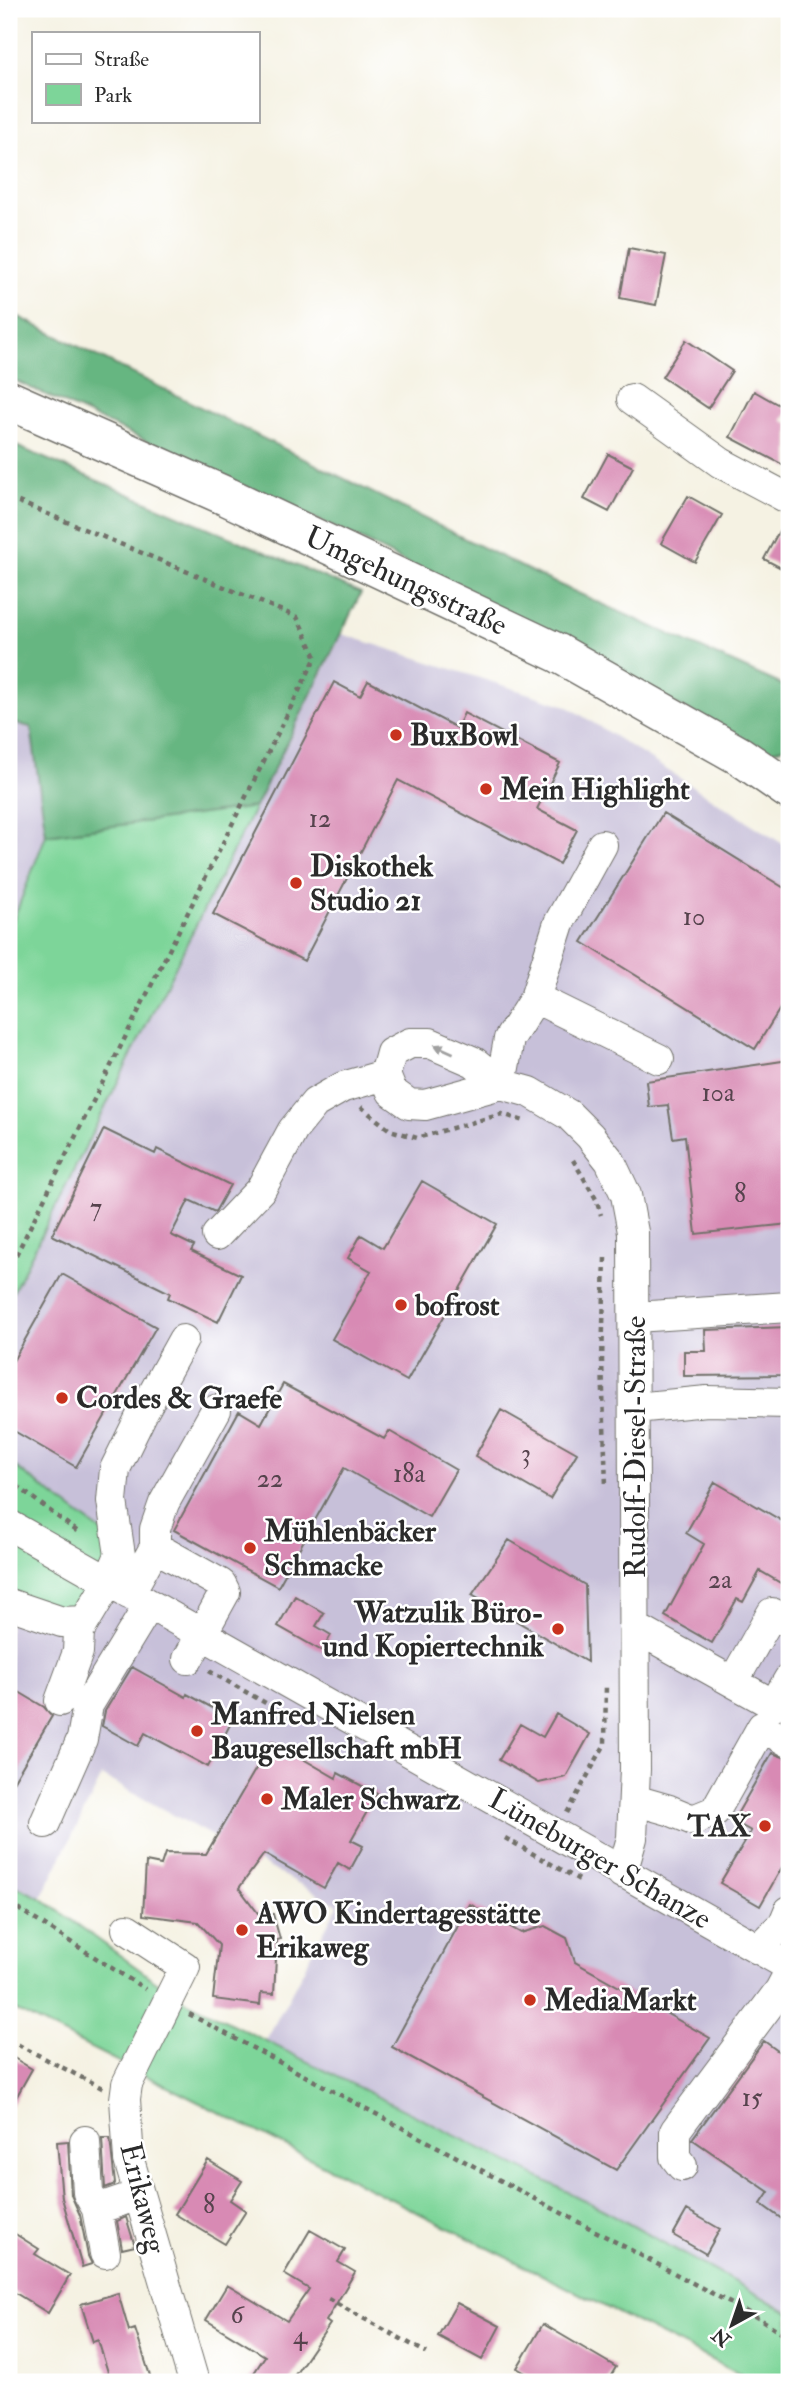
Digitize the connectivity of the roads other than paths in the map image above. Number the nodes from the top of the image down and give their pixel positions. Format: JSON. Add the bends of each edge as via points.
{"nodes":[{"id":1,"x":632,"y":399,"type":"dead end"},
{"id":2,"x":9,"y":400,"type":"edge"},
{"id":3,"x":789,"y":499,"type":"edge"},
{"id":4,"x":789,"y":790,"type":"edge"},
{"id":5,"x":602,"y":845,"type":"dead end"},
{"id":6,"x":535,"y":998,"type":"junction"},
{"id":7,"x":659,"y":1059,"type":"dead end"},
{"id":8,"x":385,"y":1075,"type":"junction"},
{"id":9,"x":502,"y":1084,"type":"junction"},
{"id":10,"x":217,"y":1235,"type":"dead end"},
{"id":11,"x":789,"y":1307,"type":"edge"},
{"id":12,"x":635,"y":1317,"type":"junction"},
{"id":13,"x":183,"y":1340,"type":"dead end"},
{"id":14,"x":789,"y":1403,"type":"edge"},
{"id":15,"x":635,"y":1408,"type":"junction"},
{"id":16,"x":216,"y":1410,"type":"dead end"},
{"id":17,"x":9,"y":1525,"type":"edge"},
{"id":18,"x":155,"y":1547,"type":"junction"},
{"id":19,"x":129,"y":1594,"type":"junction"},
{"id":20,"x":9,"y":1604,"type":"edge"},
{"id":21,"x":85,"y":1621,"type":"junction"},
{"id":22,"x":789,"y":1622,"type":"edge"},
{"id":23,"x":634,"y":1627,"type":"junction"},
{"id":24,"x":195,"y":1647,"type":"junction"},
{"id":25,"x":789,"y":1679,"type":"edge"},
{"id":26,"x":733,"y":1682,"type":"junction"},
{"id":27,"x":71,"y":1699,"type":"junction"},
{"id":28,"x":789,"y":1742,"type":"edge"},
{"id":29,"x":634,"y":1800,"type":"junction"},
{"id":30,"x":45,"y":1822,"type":"dead end"},
{"id":31,"x":622,"y":1873,"type":"junction"},
{"id":32,"x":789,"y":1911,"type":"edge"},
{"id":33,"x":127,"y":1929,"type":"dead end"},
{"id":34,"x":758,"y":1949,"type":"junction"},
{"id":35,"x":789,"y":1966,"type":"edge"},
{"id":36,"x":789,"y":1973,"type":"edge"},
{"id":37,"x":85,"y":2141,"type":"dead end"},
{"id":38,"x":682,"y":2166,"type":"dead end"},
{"id":39,"x":138,"y":2195,"type":"junction"},
{"id":40,"x":97,"y":2209,"type":"junction"},
{"id":41,"x":105,"y":2253,"type":"dead end"},
{"id":42,"x":194,"y":2382,"type":"edge"}],
"edges":[{"from":1,"to":3,"type":"street","via":[[721,463]]},
{"from":2,"to":4,"type":"main road","name":"Umgehungsstraße","via":[[228,497],[558,653],[740,756]]},
{"from":5,"to":6,"type":"street","via":[[559,923]]},
{"from":6,"to":7,"type":"street"},
{"from":6,"to":9,"type":"street","via":[[509,1039]]},
{"from":8,"to":9,"type":"street","via":[[392,1092],[409,1104],[425,1105]]},
{"from":9,"to":8,"type":"street","name":"Rudolf-Diesel-Straße","one_way":true,"via":[[474,1062],[430,1043],[410,1043],[391,1053]]},
{"from":8,"to":10,"type":"street","via":[[343,1087],[315,1103],[303,1115],[261,1189]]},
{"from":9,"to":12,"type":"street","name":"Rudolf-Diesel-Straße","via":[[530,1092],[569,1115],[610,1161],[626,1195],[634,1232]]},
{"from":11,"to":12,"type":"street"},
{"from":12,"to":15,"type":"street","name":"Rudolf-Diesel-Straße"},
{"from":13,"to":19,"type":"street","via":[[115,1469],[112,1501]]},
{"from":14,"to":15,"type":"street","via":[[707,1401]]},
{"from":15,"to":23,"type":"street","name":"Rudolf-Diesel-Straße"},
{"from":16,"to":18,"type":"street","via":[[164,1503],[155,1529]]},
{"from":17,"to":19,"type":"street","name":"Lüneburger Schanze"},
{"from":18,"to":19,"type":"street"},
{"from":18,"to":24,"type":"street","via":[[221,1584],[225,1591]]},
{"from":19,"to":21,"type":"street"},
{"from":19,"to":24,"type":"street","name":"Lüneburger Schanze"},
{"from":19,"to":27,"type":"street"},
{"from":20,"to":21,"type":"street","via":[[62,1622]]},
{"from":21,"to":27,"type":"street","via":[[79,1632]]},
{"from":22,"to":26,"type":"street","via":[[772,1613]]},
{"from":23,"to":26,"type":"street"},
{"from":23,"to":29,"type":"street","name":"Rudolf-Diesel-Straße"},
{"from":24,"to":31,"type":"street","name":"Lüneburger Schanze","via":[[555,1833]]},
{"from":25,"to":26,"type":"street","via":[[774,1705]]},
{"from":27,"to":30,"type":"street","via":[[82,1739]]},
{"from":28,"to":29,"type":"street","via":[[762,1727],[715,1811],[693,1820]]},
{"from":29,"to":31,"type":"street","name":"Rudolf-Diesel-Straße","via":[[632,1838]]},
{"from":31,"to":34,"type":"street","name":"Lüneburger Schanze"},
{"from":32,"to":34,"type":"street","via":[[784,1923]]},
{"from":33,"to":39,"type":"street","name":"Erikaweg","via":[[185,1967],[126,2092],[128,2160]]},
{"from":34,"to":35,"type":"street","name":"Lüneburger Schanze"},
{"from":36,"to":38,"type":"street","via":[[676,2131],[675,2157]]},
{"from":37,"to":40,"type":"street","via":[[88,2193]]},
{"from":39,"to":40,"type":"street"},
{"from":39,"to":42,"type":"street","name":"Erikaweg"},
{"from":40,"to":41,"type":"street"}]}
